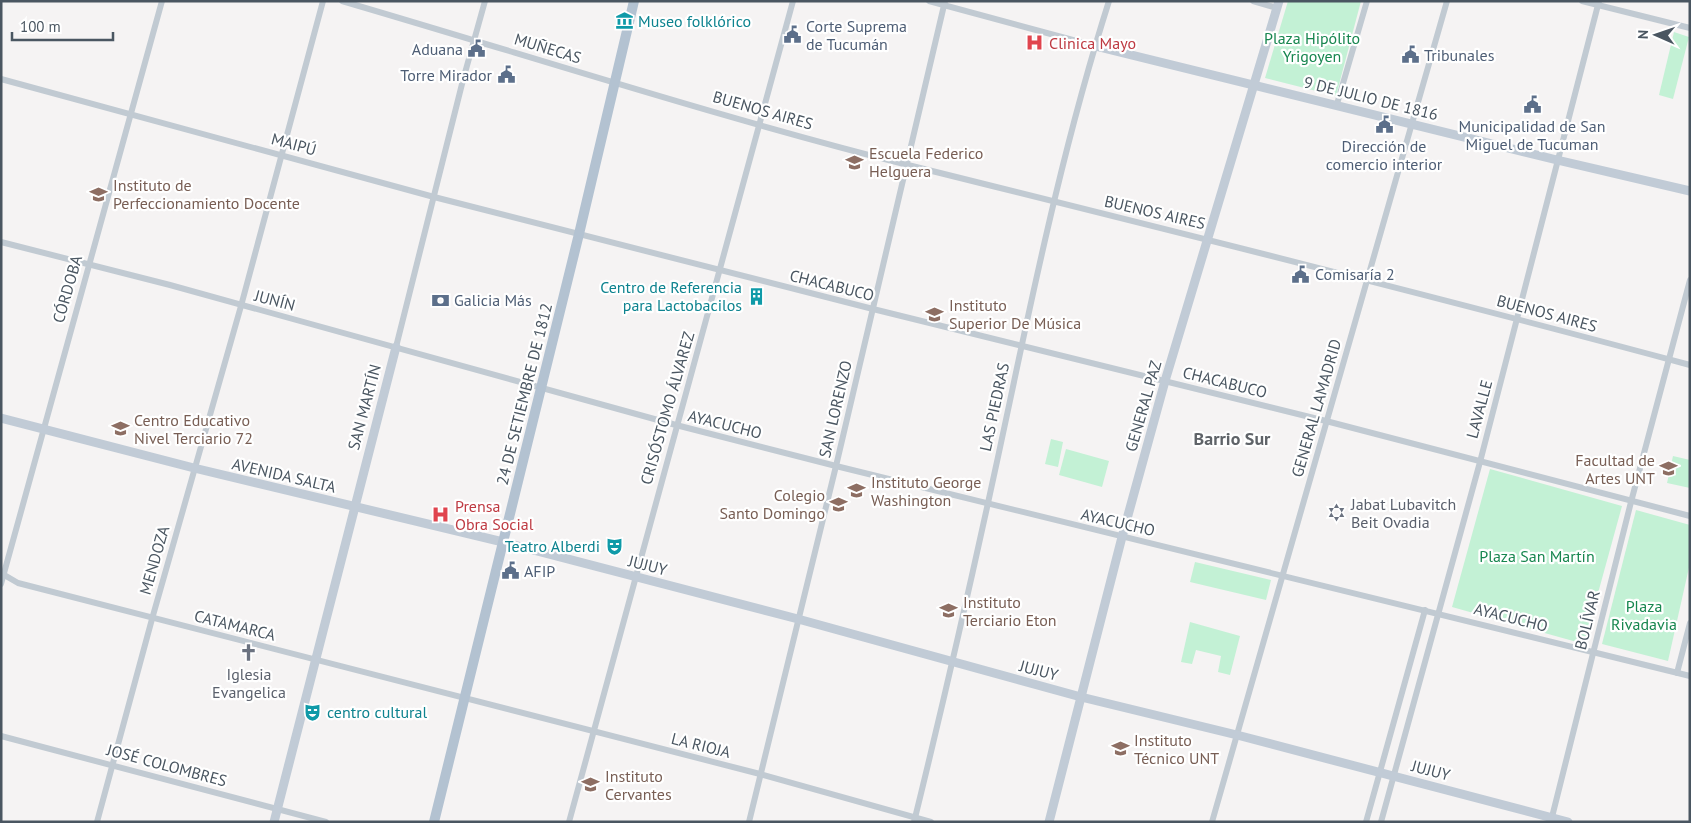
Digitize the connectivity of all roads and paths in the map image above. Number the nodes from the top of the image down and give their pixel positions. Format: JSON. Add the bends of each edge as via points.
{"nodes":[{"id":1,"x":162,"y":1,"type":"edge"},
{"id":2,"x":323,"y":1,"type":"edge"},
{"id":3,"x":342,"y":1,"type":"edge"},
{"id":4,"x":485,"y":1,"type":"edge"},
{"id":5,"x":634,"y":1,"type":"edge"},
{"id":6,"x":792,"y":1,"type":"edge"},
{"id":7,"x":929,"y":1,"type":"edge"},
{"id":8,"x":1109,"y":1,"type":"edge"},
{"id":9,"x":1253,"y":1,"type":"edge"},
{"id":10,"x":1367,"y":1,"type":"edge"},
{"id":11,"x":1446,"y":1,"type":"edge"},
{"id":12,"x":1582,"y":1,"type":"edge"},
{"id":13,"x":945,"y":3,"type":"edge"},
{"id":14,"x":1598,"y":3,"type":"edge"},
{"id":15,"x":1278,"y":4,"type":"edge"},
{"id":16,"x":1690,"y":28,"type":"edge"},
{"id":17,"x":474,"y":40,"type":"junction"},
{"id":18,"x":1095,"y":46,"type":"junction"},
{"id":19,"x":1,"y":80,"type":"edge"},
{"id":20,"x":614,"y":82,"type":"junction"},
{"id":21,"x":1255,"y":84,"type":"junction"},
{"id":22,"x":1337,"y":104,"type":"junction"},
{"id":23,"x":130,"y":116,"type":"junction"},
{"id":24,"x":760,"y":124,"type":"junction"},
{"id":25,"x":1411,"y":124,"type":"junction"},
{"id":26,"x":282,"y":155,"type":"junction"},
{"id":27,"x":1557,"y":160,"type":"junction"},
{"id":28,"x":907,"y":164,"type":"junction"},
{"id":29,"x":1690,"y":191,"type":"edge"},
{"id":30,"x":434,"y":197,"type":"junction"},
{"id":31,"x":1053,"y":202,"type":"junction"},
{"id":32,"x":579,"y":234,"type":"junction"},
{"id":33,"x":1208,"y":239,"type":"junction"},
{"id":34,"x":2,"y":244,"type":"edge"},
{"id":35,"x":88,"y":264,"type":"junction"},
{"id":36,"x":721,"y":271,"type":"junction"},
{"id":37,"x":1367,"y":280,"type":"junction"},
{"id":38,"x":1690,"y":280,"type":"edge"},
{"id":39,"x":242,"y":306,"type":"junction"},
{"id":40,"x":873,"y":309,"type":"junction"},
{"id":41,"x":1517,"y":319,"type":"junction"},
{"id":42,"x":1021,"y":345,"type":"junction"},
{"id":43,"x":396,"y":346,"type":"junction"},
{"id":44,"x":1669,"y":360,"type":"junction"},
{"id":45,"x":1690,"y":365,"type":"edge"},
{"id":46,"x":1165,"y":381,"type":"junction"},
{"id":47,"x":542,"y":386,"type":"junction"},
{"id":48,"x":1,"y":418,"type":"edge"},
{"id":49,"x":1326,"y":421,"type":"junction"},
{"id":50,"x":676,"y":425,"type":"junction"},
{"id":51,"x":42,"y":430,"type":"junction"},
{"id":52,"x":1480,"y":462,"type":"junction"},
{"id":53,"x":836,"y":466,"type":"junction"},
{"id":54,"x":194,"y":468,"type":"junction"},
{"id":55,"x":1631,"y":502,"type":"junction"},
{"id":56,"x":987,"y":505,"type":"junction"},
{"id":57,"x":354,"y":507,"type":"junction"},
{"id":58,"x":1690,"y":516,"type":"edge"},
{"id":59,"x":1122,"y":537,"type":"junction"},
{"id":60,"x":503,"y":542,"type":"junction"},
{"id":61,"x":2,"y":574,"type":"edge"},
{"id":62,"x":1283,"y":576,"type":"junction"},
{"id":63,"x":634,"y":577,"type":"junction"},
{"id":64,"x":1,"y":584,"type":"edge"},
{"id":65,"x":1425,"y":610,"type":"junction"},
{"id":66,"x":1439,"y":614,"type":"junction"},
{"id":67,"x":152,"y":619,"type":"junction"},
{"id":68,"x":798,"y":619,"type":"junction"},
{"id":69,"x":1690,"y":624,"type":"edge"},
{"id":70,"x":1593,"y":652,"type":"junction"},
{"id":71,"x":316,"y":659,"type":"junction"},
{"id":72,"x":950,"y":662,"type":"junction"},
{"id":73,"x":1677,"y":673,"type":"junction"},
{"id":74,"x":1690,"y":676,"type":"edge"},
{"id":75,"x":1081,"y":696,"type":"junction"},
{"id":76,"x":464,"y":698,"type":"junction"},
{"id":77,"x":593,"y":732,"type":"junction"},
{"id":78,"x":1237,"y":734,"type":"junction"},
{"id":79,"x":1,"y":736,"type":"edge"},
{"id":80,"x":112,"y":765,"type":"junction"},
{"id":81,"x":1380,"y":772,"type":"junction"},
{"id":82,"x":760,"y":774,"type":"junction"},
{"id":83,"x":1394,"y":776,"type":"junction"},
{"id":84,"x":278,"y":809,"type":"junction"},
{"id":85,"x":915,"y":820,"type":"edge"},
{"id":86,"x":1552,"y":820,"type":"edge"},
{"id":87,"x":97,"y":822,"type":"edge"},
{"id":88,"x":274,"y":822,"type":"edge"},
{"id":89,"x":326,"y":822,"type":"edge"},
{"id":90,"x":434,"y":822,"type":"edge"},
{"id":91,"x":569,"y":822,"type":"edge"},
{"id":92,"x":748,"y":822,"type":"edge"},
{"id":93,"x":931,"y":822,"type":"edge"},
{"id":94,"x":1049,"y":822,"type":"edge"},
{"id":95,"x":1212,"y":822,"type":"edge"},
{"id":96,"x":1366,"y":822,"type":"edge"},
{"id":97,"x":1381,"y":822,"type":"edge"},
{"id":98,"x":1568,"y":822,"type":"edge"}],
"edges":[{"from":1,"to":23,"type":"street","name":"CÓRDOBA"},
{"from":2,"to":26,"type":"street","name":"MENDOZA"},
{"from":3,"to":17,"type":"street","name":"MUÑECAS"},
{"from":4,"to":17,"type":"street","name":"SAN MARTÍN"},
{"from":5,"to":20,"type":"main road","name":"24 DE SETIEMBRE DE 1812"},
{"from":6,"to":24,"type":"street","name":"CRISÓSTOMO ÁLVAREZ"},
{"from":7,"to":13,"type":"street","name":"9 DE JULIO DE 1816"},
{"from":8,"to":18,"type":"street","name":"LAS PIEDRAS"},
{"from":9,"to":15,"type":"street"},
{"from":10,"to":22,"type":"street"},
{"from":11,"to":25,"type":"street","name":"GENERAL LAMADRID"},
{"from":12,"to":14,"type":"street"},
{"from":13,"to":18,"type":"street","name":"9 DE JULIO DE 1816"},
{"from":13,"to":28,"type":"street","name":"SAN LORENZO"},
{"from":14,"to":16,"type":"street"},
{"from":14,"to":27,"type":"street","name":"LAVALLE"},
{"from":15,"to":21,"type":"street","name":"GENERAL PAZ"},
{"from":17,"to":20,"type":"street","name":"MUÑECAS"},
{"from":17,"to":30,"type":"street","name":"SAN MARTÍN"},
{"from":18,"to":21,"type":"street","name":"9 DE JULIO DE 1816"},
{"from":18,"to":31,"type":"street","name":"LAS PIEDRAS"},
{"from":19,"to":23,"type":"street","name":"MAIPÚ"},
{"from":20,"to":24,"type":"street","name":"BUENOS AIRES"},
{"from":20,"to":32,"type":"main road","name":"24 DE SETIEMBRE DE 1812"},
{"from":21,"to":22,"type":"street","name":"9 DE JULIO DE 1816"},
{"from":21,"to":33,"type":"street","name":"GENERAL PAZ"},
{"from":22,"to":25,"type":"street","name":"9 DE JULIO DE 1816"},
{"from":23,"to":26,"type":"street","name":"MAIPÚ"},
{"from":23,"to":35,"type":"street","name":"CÓRDOBA"},
{"from":24,"to":28,"type":"street","name":"BUENOS AIRES"},
{"from":24,"to":36,"type":"street","name":"CRISÓSTOMO ÁLVAREZ"},
{"from":25,"to":27,"type":"street","name":"9 DE JULIO DE 1816"},
{"from":25,"to":37,"type":"street","name":"GENERAL LAMADRID"},
{"from":26,"to":30,"type":"street","name":"MAIPÚ"},
{"from":26,"to":39,"type":"street","name":"MENDOZA"},
{"from":27,"to":29,"type":"street","name":"9 DE JULIO DE 1816"},
{"from":27,"to":41,"type":"street","name":"LAVALLE"},
{"from":28,"to":31,"type":"street","name":"BUENOS AIRES"},
{"from":28,"to":40,"type":"street","name":"SAN LORENZO"},
{"from":30,"to":32,"type":"street","name":"MAIPÚ"},
{"from":30,"to":43,"type":"street","name":"SAN MARTÍN"},
{"from":31,"to":33,"type":"street","name":"BUENOS AIRES"},
{"from":31,"to":42,"type":"street","name":"LAS PIEDRAS"},
{"from":32,"to":36,"type":"street","name":"CHACABUCO"},
{"from":32,"to":47,"type":"main road","name":"24 DE SETIEMBRE DE 1812"},
{"from":33,"to":37,"type":"street","name":"BUENOS AIRES"},
{"from":33,"to":46,"type":"street","name":"GENERAL PAZ"},
{"from":34,"to":35,"type":"street","name":"JUNÍN"},
{"from":35,"to":39,"type":"street","name":"JUNÍN"},
{"from":35,"to":51,"type":"street","name":"CÓRDOBA"},
{"from":36,"to":40,"type":"street","name":"CHACABUCO"},
{"from":36,"to":50,"type":"street","name":"CRISÓSTOMO ÁLVAREZ"},
{"from":37,"to":41,"type":"street","name":"BUENOS AIRES"},
{"from":37,"to":49,"type":"street","name":"GENERAL LAMADRID"},
{"from":38,"to":44,"type":"street","name":"BOLÍVAR"},
{"from":39,"to":43,"type":"street","name":"JUNÍN"},
{"from":39,"to":54,"type":"street","name":"MENDOZA"},
{"from":40,"to":42,"type":"street","name":"CHACABUCO"},
{"from":40,"to":53,"type":"street","name":"SAN LORENZO"},
{"from":41,"to":44,"type":"street","name":"BUENOS AIRES"},
{"from":41,"to":52,"type":"street","name":"LAVALLE"},
{"from":42,"to":46,"type":"street","name":"CHACABUCO"},
{"from":42,"to":56,"type":"street","name":"LAS PIEDRAS"},
{"from":43,"to":47,"type":"street","name":"JUNÍN"},
{"from":43,"to":57,"type":"street","name":"SAN MARTÍN"},
{"from":44,"to":45,"type":"street","name":"BUENOS AIRES"},
{"from":44,"to":55,"type":"street","name":"BOLÍVAR"},
{"from":46,"to":49,"type":"street","name":"CHACABUCO"},
{"from":46,"to":59,"type":"street","name":"GENERAL PAZ"},
{"from":47,"to":50,"type":"street","name":"AYACUCHO"},
{"from":47,"to":60,"type":"main road","name":"24 DE SETIEMBRE DE 1812"},
{"from":48,"to":51,"type":"street","name":"AVENIDA SALTA"},
{"from":49,"to":52,"type":"street","name":"CHACABUCO"},
{"from":49,"to":62,"type":"street","name":"GENERAL LAMADRID"},
{"from":50,"to":53,"type":"street","name":"AYACUCHO"},
{"from":50,"to":63,"type":"street","name":"CRISÓSTOMO ÁLVAREZ"},
{"from":51,"to":54,"type":"street","name":"AVENIDA SALTA"},
{"from":51,"to":61,"type":"street","name":"CÓRDOBA"},
{"from":52,"to":55,"type":"street","name":"CHACABUCO"},
{"from":52,"to":66,"type":"street","name":"LAVALLE"},
{"from":53,"to":56,"type":"street","name":"AYACUCHO"},
{"from":53,"to":68,"type":"street","name":"SAN LORENZO"},
{"from":54,"to":57,"type":"street","name":"AVENIDA SALTA"},
{"from":54,"to":67,"type":"street","name":"MENDOZA"},
{"from":55,"to":58,"type":"street","name":"CHACABUCO"},
{"from":55,"to":70,"type":"street","name":"BOLÍVAR"},
{"from":56,"to":59,"type":"street","name":"AYACUCHO"},
{"from":56,"to":72,"type":"street","name":"LAS PIEDRAS"},
{"from":57,"to":60,"type":"street","name":"AVENIDA SALTA"},
{"from":57,"to":71,"type":"street","name":"SAN MARTÍN"},
{"from":59,"to":62,"type":"street","name":"AYACUCHO"},
{"from":59,"to":75,"type":"street","name":"GENERAL PAZ"},
{"from":60,"to":63,"type":"street","name":"JUJUY"},
{"from":60,"to":76,"type":"main road","name":"24 DE SETIEMBRE DE 1812"},
{"from":61,"to":64,"type":"street","name":"CÓRDOBA"},
{"from":61,"to":67,"type":"street","name":"CATAMARCA","via":[[18,583]]},
{"from":62,"to":65,"type":"street","name":"AYACUCHO"},
{"from":62,"to":78,"type":"street","name":"GENERAL LAMADRID"},
{"from":63,"to":68,"type":"street","name":"JUJUY"},
{"from":63,"to":77,"type":"street","name":"CRISÓSTOMO ÁLVAREZ"},
{"from":65,"to":66,"type":"street","name":"AYACUCHO"},
{"from":65,"to":81,"type":"street"},
{"from":66,"to":70,"type":"street","name":"AYACUCHO"},
{"from":66,"to":83,"type":"street","name":"LAVALLE"},
{"from":67,"to":71,"type":"street","name":"CATAMARCA"},
{"from":67,"to":80,"type":"street","name":"MENDOZA"},
{"from":68,"to":72,"type":"street","name":"JUJUY"},
{"from":68,"to":82,"type":"street","name":"SAN LORENZO"},
{"from":69,"to":73,"type":"street"},
{"from":70,"to":73,"type":"street","name":"AYACUCHO"},
{"from":70,"to":86,"type":"street","name":"BOLÍVAR"},
{"from":71,"to":76,"type":"street","name":"CATAMARCA"},
{"from":71,"to":84,"type":"street","name":"SAN MARTÍN"},
{"from":72,"to":75,"type":"street","name":"JUJUY"},
{"from":72,"to":85,"type":"street","name":"LAS PIEDRAS"},
{"from":73,"to":74,"type":"street","name":"AYACUCHO"},
{"from":75,"to":78,"type":"street","name":"JUJUY"},
{"from":75,"to":94,"type":"street","name":"GENERAL PAZ"},
{"from":76,"to":77,"type":"street","name":"LA RIOJA"},
{"from":76,"to":90,"type":"main road","name":"24 DE SETIEMBRE DE 1812"},
{"from":77,"to":82,"type":"street","name":"LA RIOJA"},
{"from":77,"to":91,"type":"street","name":"CRISÓSTOMO ÁLVAREZ"},
{"from":78,"to":81,"type":"street","name":"JUJUY"},
{"from":78,"to":95,"type":"street","name":"GENERAL LAMADRID"},
{"from":79,"to":80,"type":"street","name":"JOSÉ COLOMBRES"},
{"from":80,"to":84,"type":"street","name":"JOSÉ COLOMBRES"},
{"from":80,"to":87,"type":"street","name":"MENDOZA"},
{"from":81,"to":83,"type":"street","name":"JUJUY"},
{"from":81,"to":96,"type":"street"},
{"from":82,"to":85,"type":"street","name":"LA RIOJA"},
{"from":82,"to":92,"type":"street","name":"SAN LORENZO"},
{"from":83,"to":86,"type":"street","name":"JUJUY"},
{"from":83,"to":97,"type":"street","name":"LAVALLE"},
{"from":84,"to":88,"type":"street","name":"SAN MARTÍN"},
{"from":84,"to":89,"type":"street","name":"JOSÉ COLOMBRES"},
{"from":85,"to":93,"type":"street","name":"LA RIOJA"},
{"from":86,"to":98,"type":"street","name":"JUJUY"}]}
